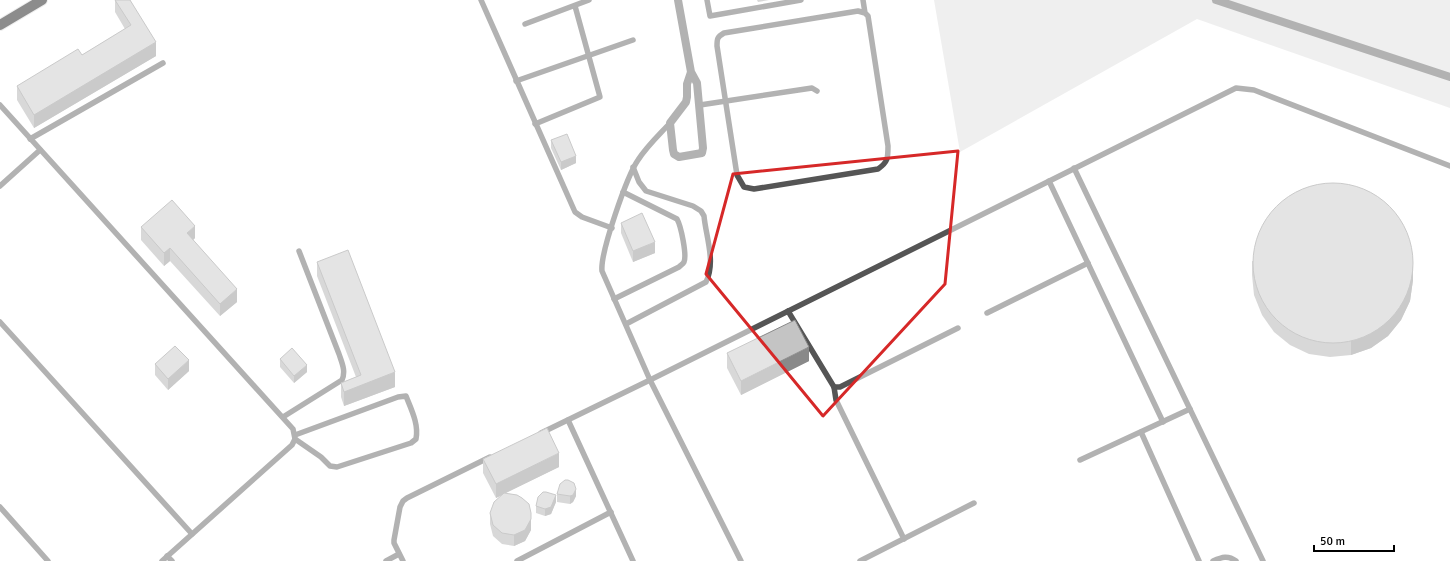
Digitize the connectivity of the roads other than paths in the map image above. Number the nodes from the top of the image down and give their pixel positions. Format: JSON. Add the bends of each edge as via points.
{"nodes":[{"id":1,"x":42,"y":0,"type":"edge"},
{"id":2,"x":481,"y":0,"type":"edge"},
{"id":3,"x":590,"y":0,"type":"edge"},
{"id":4,"x":678,"y":0,"type":"edge"},
{"id":5,"x":707,"y":0,"type":"edge"},
{"id":6,"x":801,"y":0,"type":"edge"},
{"id":7,"x":864,"y":0,"type":"edge"},
{"id":8,"x":1216,"y":0,"type":"edge"},
{"id":9,"x":576,"y":6,"type":"junction"},
{"id":10,"x":865,"y":13,"type":"junction"},
{"id":11,"x":525,"y":24,"type":"dead end"},
{"id":12,"x":0,"y":25,"type":"edge"},
{"id":13,"x":633,"y":40,"type":"dead end"},
{"id":14,"x":588,"y":56,"type":"junction"},
{"id":15,"x":163,"y":63,"type":"dead end"},
{"id":16,"x":691,"y":72,"type":"junction"},
{"id":17,"x":1450,"y":77,"type":"edge"},
{"id":18,"x":516,"y":81,"type":"junction"},
{"id":19,"x":817,"y":91,"type":"dead end"},
{"id":20,"x":725,"y":101,"type":"junction"},
{"id":21,"x":0,"y":105,"type":"edge"},
{"id":22,"x":700,"y":105,"type":"junction"},
{"id":23,"x":670,"y":123,"type":"junction"},
{"id":24,"x":535,"y":124,"type":"junction"},
{"id":25,"x":30,"y":139,"type":"junction"},
{"id":26,"x":40,"y":150,"type":"junction"},
{"id":27,"x":1450,"y":166,"type":"edge"},
{"id":28,"x":634,"y":167,"type":"junction"},
{"id":29,"x":1074,"y":168,"type":"junction"},
{"id":30,"x":1049,"y":181,"type":"junction"},
{"id":31,"x":0,"y":186,"type":"edge"},
{"id":32,"x":623,"y":192,"type":"junction"},
{"id":33,"x":612,"y":228,"type":"junction"},
{"id":34,"x":299,"y":251,"type":"dead end"},
{"id":35,"x":1088,"y":263,"type":"junction"},
{"id":36,"x":614,"y":299,"type":"junction"},
{"id":37,"x":788,"y":311,"type":"junction"},
{"id":38,"x":986,"y":313,"type":"dead end"},
{"id":39,"x":0,"y":322,"type":"edge"},
{"id":40,"x":626,"y":324,"type":"junction"},
{"id":41,"x":958,"y":328,"type":"dead end"},
{"id":42,"x":650,"y":380,"type":"junction"},
{"id":43,"x":834,"y":387,"type":"junction"},
{"id":44,"x":1190,"y":409,"type":"junction"},
{"id":45,"x":283,"y":417,"type":"junction"},
{"id":46,"x":568,"y":420,"type":"junction"},
{"id":47,"x":1163,"y":422,"type":"junction"},
{"id":48,"x":1141,"y":432,"type":"junction"},
{"id":49,"x":295,"y":437,"type":"junction"},
{"id":50,"x":533,"y":437,"type":"edge"},
{"id":51,"x":498,"y":454,"type":"edge"},
{"id":52,"x":1080,"y":460,"type":"dead end"},
{"id":53,"x":974,"y":504,"type":"dead end"},
{"id":54,"x":0,"y":507,"type":"edge"},
{"id":55,"x":611,"y":512,"type":"junction"},
{"id":56,"x":192,"y":534,"type":"junction"},
{"id":57,"x":904,"y":539,"type":"junction"},
{"id":58,"x":399,"y":554,"type":"junction"},
{"id":59,"x":167,"y":556,"type":"junction"},
{"id":60,"x":48,"y":561,"type":"edge"},
{"id":61,"x":162,"y":561,"type":"edge"},
{"id":62,"x":172,"y":561,"type":"edge"},
{"id":63,"x":386,"y":561,"type":"edge"},
{"id":64,"x":403,"y":561,"type":"edge"},
{"id":65,"x":517,"y":561,"type":"edge"},
{"id":66,"x":633,"y":561,"type":"edge"},
{"id":67,"x":741,"y":561,"type":"edge"},
{"id":68,"x":860,"y":561,"type":"edge"},
{"id":69,"x":1199,"y":561,"type":"edge"},
{"id":70,"x":1214,"y":561,"type":"edge"},
{"id":71,"x":1236,"y":561,"type":"edge"},
{"id":72,"x":1263,"y":561,"type":"edge"}],
"edges":[{"from":1,"to":12,"type":"main road"},
{"from":2,"to":18,"type":"lane"},
{"from":3,"to":9,"type":"lane"},
{"from":4,"to":16,"type":"street"},
{"from":5,"to":6,"type":"lane","via":[[710,16]]},
{"from":7,"to":10,"type":"lane"},
{"from":8,"to":17,"type":"street"},
{"from":9,"to":11,"type":"lane"},
{"from":9,"to":14,"type":"lane"},
{"from":10,"to":20,"type":"lane","via":[[858,11],[718,36],[717,46]]},
{"from":10,"to":20,"type":"lane","via":[[868,16],[888,146],[888,157],[884,165],[878,169],[754,189],[744,187],[737,175]]},
{"from":13,"to":14,"type":"lane"},
{"from":14,"to":18,"type":"lane"},
{"from":14,"to":24,"type":"lane","via":[[600,98]]},
{"from":15,"to":25,"type":"lane"},
{"from":16,"to":22,"type":"street","via":[[697,83]]},
{"from":16,"to":23,"type":"street","via":[[686,102]]},
{"from":18,"to":24,"type":"lane"},
{"from":19,"to":20,"type":"lane","via":[[812,88]]},
{"from":20,"to":22,"type":"lane"},
{"from":21,"to":25,"type":"lane"},
{"from":22,"to":23,"type":"street","via":[[702,153],[679,157],[674,154]]},
{"from":23,"to":28,"type":"lane","via":[[648,146]]},
{"from":24,"to":33,"type":"lane","via":[[574,212]]},
{"from":25,"to":26,"type":"lane"},
{"from":26,"to":31,"type":"lane"},
{"from":26,"to":45,"type":"lane"},
{"from":27,"to":29,"type":"lane","via":[[1254,90],[1236,88]]},
{"from":28,"to":32,"type":"lane"},
{"from":28,"to":40,"type":"lane","via":[[639,182],[646,191],[701,211],[704,216],[711,264],[706,282]]},
{"from":29,"to":30,"type":"lane"},
{"from":29,"to":44,"type":"lane"},
{"from":30,"to":35,"type":"lane"},
{"from":30,"to":37,"type":"lane"},
{"from":32,"to":33,"type":"lane"},
{"from":32,"to":36,"type":"lane","via":[[677,219],[685,255],[679,267]]},
{"from":33,"to":36,"type":"lane","via":[[602,258],[602,270]]},
{"from":34,"to":45,"type":"lane","via":[[339,354],[344,375],[342,380]]},
{"from":35,"to":38,"type":"lane"},
{"from":35,"to":47,"type":"lane"},
{"from":36,"to":40,"type":"lane"},
{"from":37,"to":42,"type":"lane"},
{"from":37,"to":43,"type":"lane"},
{"from":39,"to":56,"type":"lane"},
{"from":40,"to":42,"type":"lane"},
{"from":41,"to":43,"type":"lane","via":[[840,387]]},
{"from":42,"to":46,"type":"lane"},
{"from":42,"to":67,"type":"lane"},
{"from":43,"to":57,"type":"lane","via":[[836,400]]},
{"from":44,"to":47,"type":"lane"},
{"from":44,"to":72,"type":"lane"},
{"from":45,"to":49,"type":"lane","via":[[293,429]]},
{"from":46,"to":50,"type":"lane"},
{"from":46,"to":55,"type":"lane"},
{"from":47,"to":48,"type":"lane"},
{"from":48,"to":52,"type":"lane"},
{"from":48,"to":69,"type":"lane"},
{"from":49,"to":49,"type":"lane","via":[[398,396],[406,396],[418,431],[416,439],[411,442],[337,467],[330,466]]},
{"from":49,"to":56,"type":"lane","via":[[292,445]]},
{"from":51,"to":58,"type":"lane","via":[[403,501],[394,540]]},
{"from":53,"to":57,"type":"lane"},
{"from":54,"to":60,"type":"lane"},
{"from":55,"to":65,"type":"lane"},
{"from":55,"to":66,"type":"lane"},
{"from":56,"to":59,"type":"lane"},
{"from":57,"to":68,"type":"lane"},
{"from":58,"to":63,"type":"lane"},
{"from":58,"to":64,"type":"lane"},
{"from":59,"to":61,"type":"lane"},
{"from":59,"to":62,"type":"lane"},
{"from":70,"to":71,"type":"lane","via":[[1227,557]]}]}
